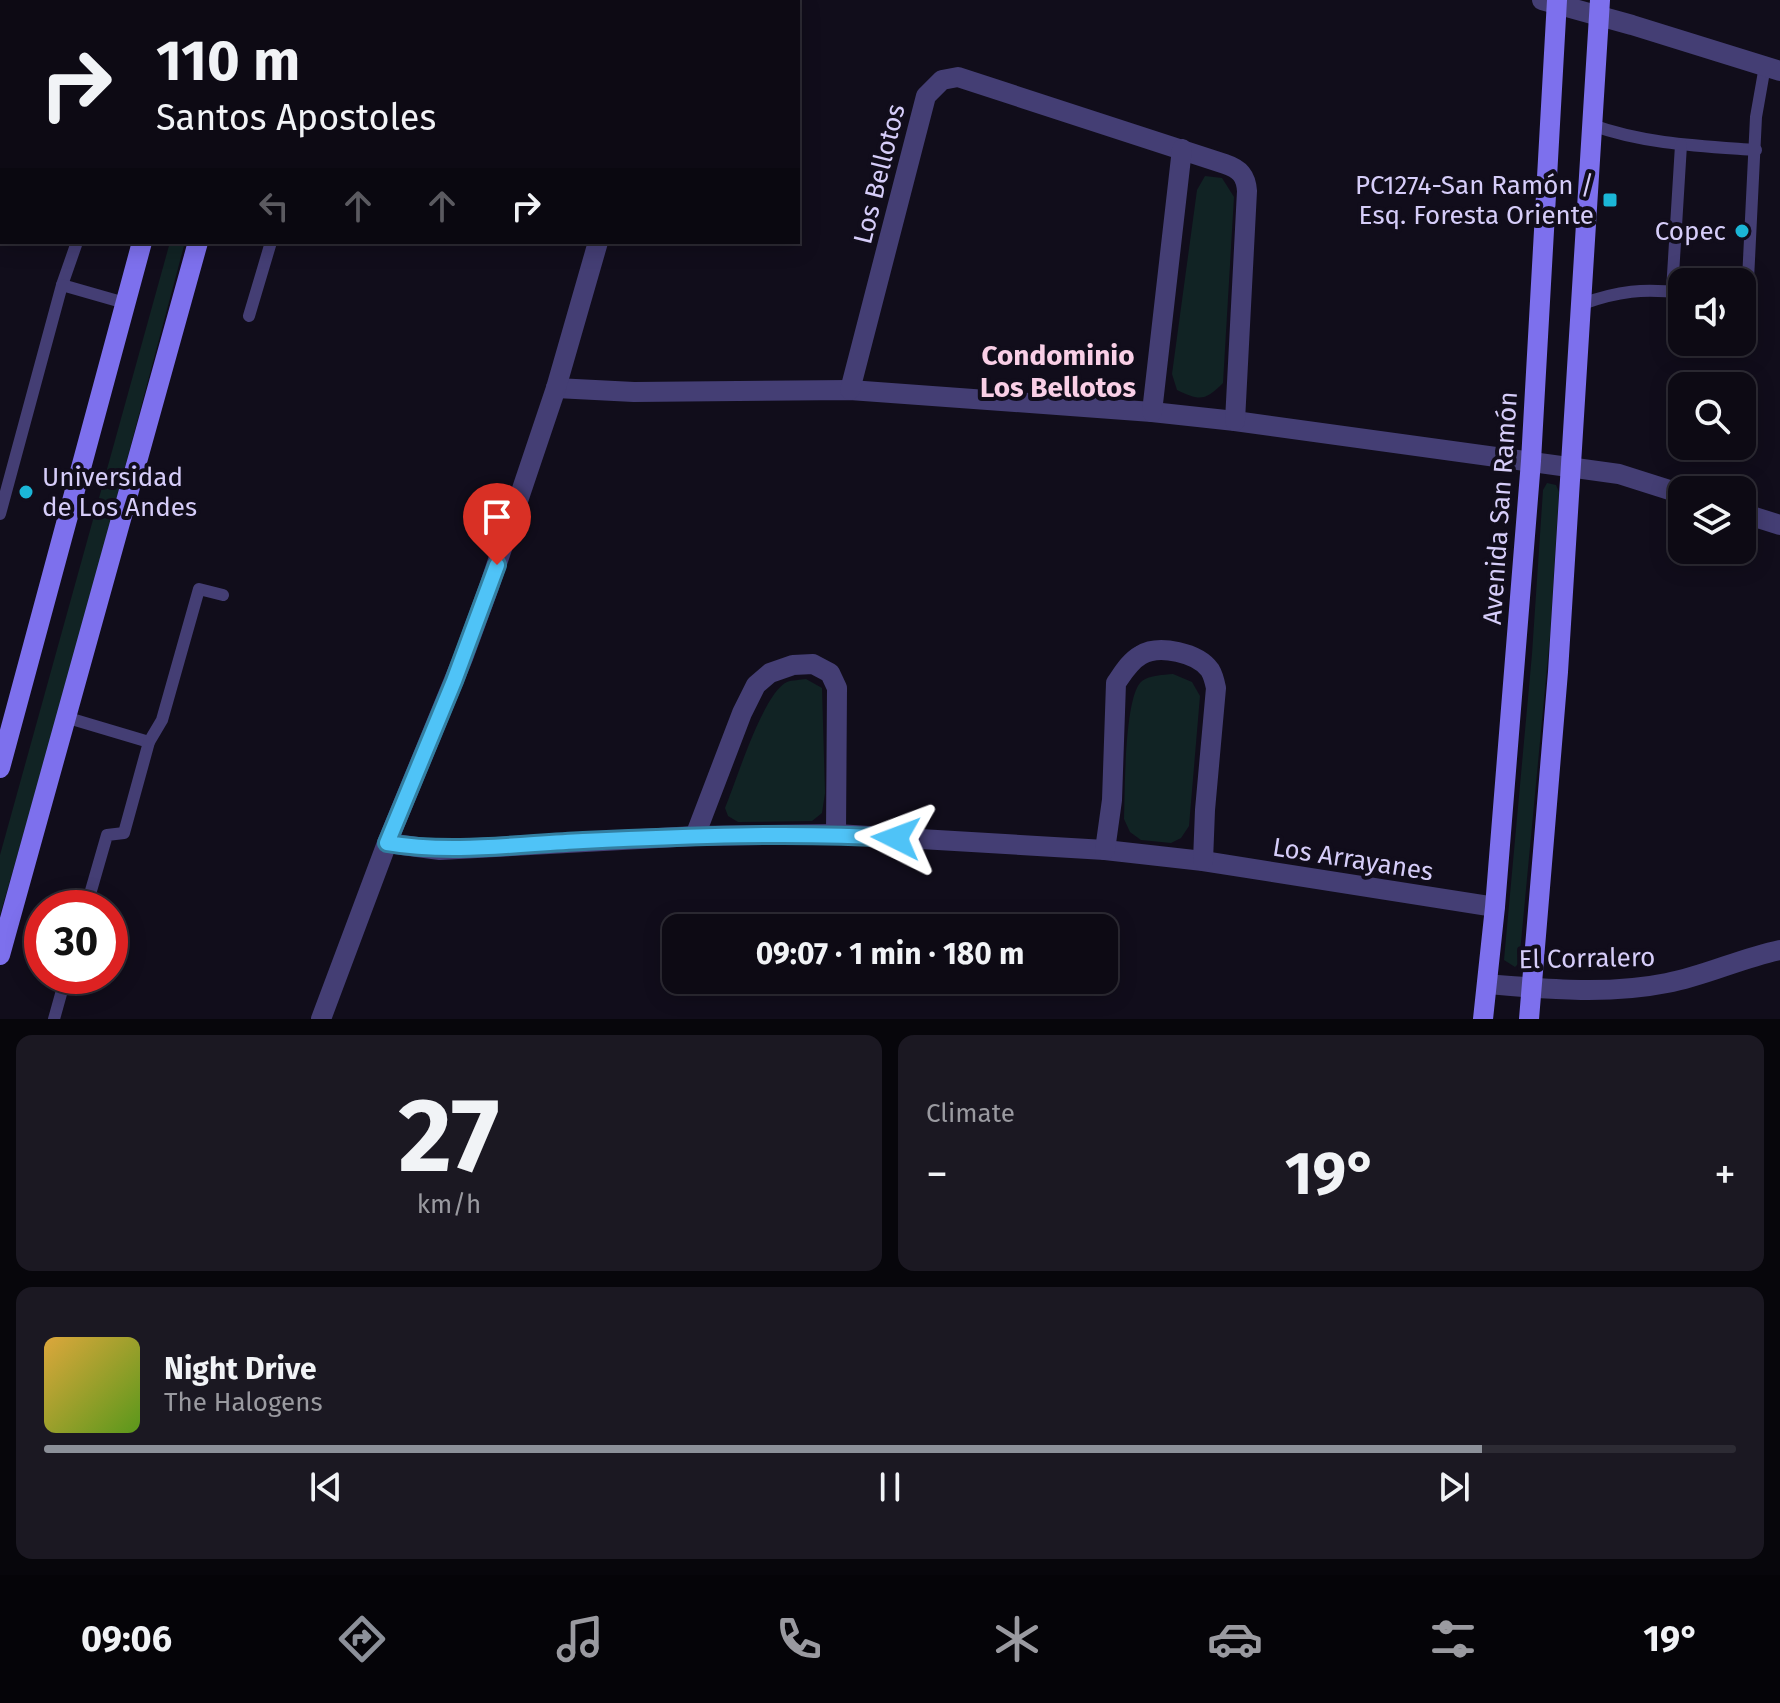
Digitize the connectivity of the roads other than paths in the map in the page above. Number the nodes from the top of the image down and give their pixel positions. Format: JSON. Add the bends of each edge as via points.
{"nodes":[{"id":1,"x":1552,"y":1,"type":"edge"},
{"id":2,"x":1599,"y":7,"type":"edge"},
{"id":3,"x":1772,"y":69,"type":"edge"},
{"id":4,"x":1592,"y":125,"type":"junction"},
{"id":5,"x":1681,"y":145,"type":"junction"},
{"id":6,"x":1182,"y":149,"type":"junction"},
{"id":7,"x":1756,"y":150,"type":"junction"},
{"id":8,"x":76,"y":244,"type":"edge"},
{"id":9,"x":141,"y":244,"type":"edge"},
{"id":10,"x":197,"y":244,"type":"edge"},
{"id":11,"x":270,"y":244,"type":"edge"},
{"id":12,"x":597,"y":244,"type":"edge"},
{"id":13,"x":1678,"y":268,"type":"edge"},
{"id":14,"x":1749,"y":268,"type":"edge"},
{"id":15,"x":62,"y":285,"type":"junction"},
{"id":16,"x":1668,"y":291,"type":"edge"},
{"id":17,"x":125,"y":303,"type":"junction"},
{"id":18,"x":1582,"y":304,"type":"junction"},
{"id":19,"x":249,"y":316,"type":"dead end"},
{"id":20,"x":556,"y":388,"type":"junction"},
{"id":21,"x":850,"y":390,"type":"junction"},
{"id":22,"x":1152,"y":412,"type":"junction"},
{"id":23,"x":1235,"y":421,"type":"junction"},
{"id":24,"x":1531,"y":461,"type":"junction"},
{"id":25,"x":1572,"y":467,"type":"junction"},
{"id":26,"x":1668,"y":490,"type":"edge"},
{"id":27,"x":0,"y":514,"type":"edge"},
{"id":28,"x":1756,"y":517,"type":"edge"},
{"id":29,"x":1780,"y":525,"type":"edge"},
{"id":30,"x":223,"y":595,"type":"dead end"},
{"id":31,"x":65,"y":717,"type":"junction"},
{"id":32,"x":149,"y":742,"type":"junction"},
{"id":33,"x":0,"y":768,"type":"edge"},
{"id":34,"x":836,"y":834,"type":"junction"},
{"id":35,"x":695,"y":836,"type":"junction"},
{"id":36,"x":387,"y":843,"type":"junction"},
{"id":37,"x":1105,"y":850,"type":"junction"},
{"id":38,"x":1203,"y":861,"type":"junction"},
{"id":39,"x":91,"y":890,"type":"edge"},
{"id":40,"x":1495,"y":907,"type":"junction"},
{"id":41,"x":1780,"y":950,"type":"edge"},
{"id":42,"x":0,"y":955,"type":"edge"},
{"id":43,"x":1487,"y":984,"type":"junction"},
{"id":44,"x":1532,"y":988,"type":"junction"},
{"id":45,"x":61,"y":994,"type":"edge"},
{"id":46,"x":54,"y":1019,"type":"edge"},
{"id":47,"x":321,"y":1019,"type":"edge"},
{"id":48,"x":1483,"y":1019,"type":"edge"},
{"id":49,"x":1529,"y":1019,"type":"edge"}],
"edges":[{"from":1,"to":2,"type":"street"},
{"from":1,"to":24,"type":"street","name":"Avenida San Ramón"},
{"from":2,"to":3,"type":"street"},
{"from":2,"to":4,"type":"street"},
{"from":3,"to":7,"type":"lane","via":[[1756,117]]},
{"from":4,"to":5,"type":"lane"},
{"from":4,"to":18,"type":"street"},
{"from":5,"to":7,"type":"lane"},
{"from":5,"to":13,"type":"lane"},
{"from":6,"to":21,"type":"street","name":"Los Bellotos","via":[[965,79],[936,84],[924,103]]},
{"from":6,"to":22,"type":"street"},
{"from":6,"to":23,"type":"street","name":"Los Bellotos","via":[[1236,168],[1246,185]]},
{"from":7,"to":14,"type":"lane"},
{"from":8,"to":15,"type":"lane"},
{"from":9,"to":17,"type":"street"},
{"from":10,"to":31,"type":"street"},
{"from":11,"to":19,"type":"lane"},
{"from":12,"to":20,"type":"street"},
{"from":15,"to":17,"type":"lane"},
{"from":15,"to":27,"type":"lane"},
{"from":16,"to":18,"type":"lane","via":[[1646,289]]},
{"from":17,"to":33,"type":"street"},
{"from":18,"to":25,"type":"street"},
{"from":20,"to":21,"type":"street"},
{"from":20,"to":36,"type":"street","via":[[468,644]]},
{"from":21,"to":22,"type":"street"},
{"from":22,"to":23,"type":"street"},
{"from":23,"to":24,"type":"street"},
{"from":24,"to":25,"type":"street"},
{"from":24,"to":40,"type":"street","name":"Avenida San Ramón"},
{"from":25,"to":26,"type":"street"},
{"from":25,"to":44,"type":"street"},
{"from":28,"to":29,"type":"street"},
{"from":30,"to":32,"type":"lane","via":[[199,589],[162,720]]},
{"from":31,"to":32,"type":"lane"},
{"from":31,"to":42,"type":"street"},
{"from":32,"to":39,"type":"lane","via":[[124,833],[107,835]]},
{"from":34,"to":35,"type":"street","name":"Los Arrayanes"},
{"from":34,"to":35,"type":"street","via":[[837,688],[830,673],[813,664],[770,673],[756,685]]},
{"from":34,"to":37,"type":"street","name":"Los Arrayanes"},
{"from":35,"to":36,"type":"street","name":"Los Arrayanes","via":[[440,850]]},
{"from":36,"to":47,"type":"street"},
{"from":37,"to":38,"type":"street","name":"Los Arrayanes"},
{"from":37,"to":38,"type":"street","via":[[1116,683],[1142,653],[1166,650],[1197,658],[1210,670],[1216,688]]},
{"from":38,"to":40,"type":"street","name":"Los Arrayanes"},
{"from":40,"to":43,"type":"street","name":"Avenida San Ramón"},
{"from":41,"to":44,"type":"street","name":"El Corralero","via":[[1668,983]]},
{"from":43,"to":44,"type":"street","name":"El Corralero"},
{"from":43,"to":48,"type":"street","name":"Avenida San Ramón"},
{"from":44,"to":49,"type":"street"},
{"from":45,"to":46,"type":"lane"}]}
